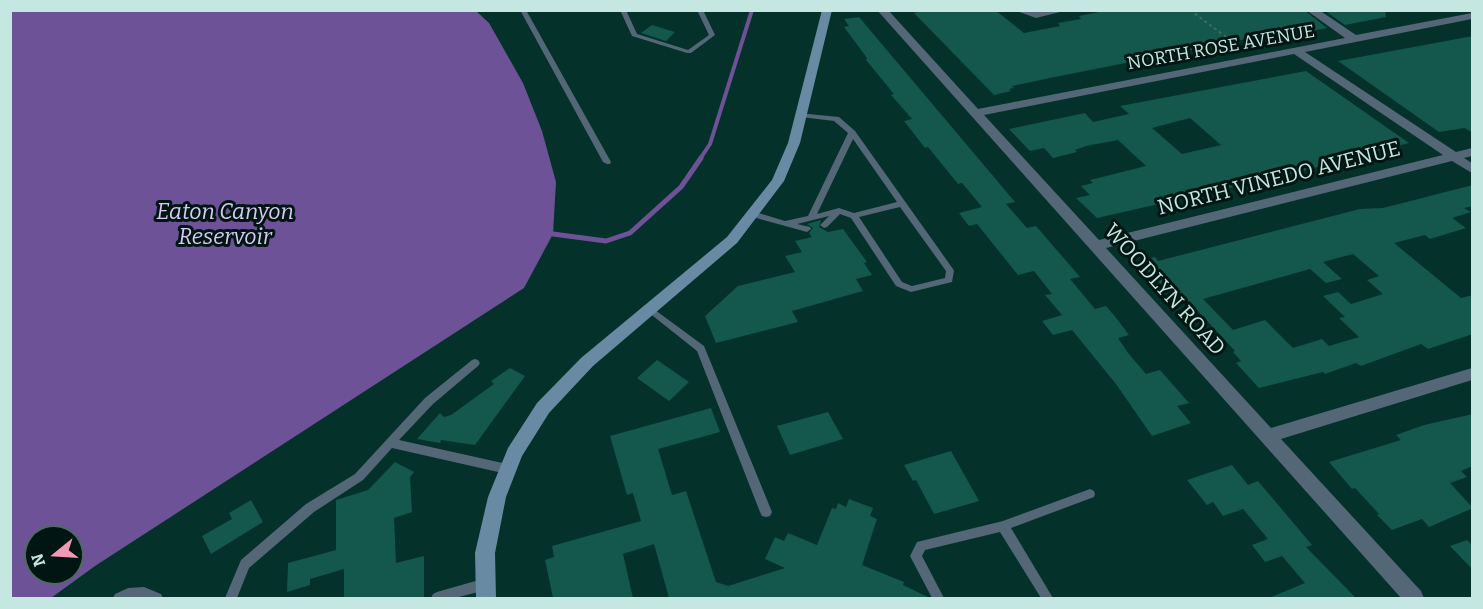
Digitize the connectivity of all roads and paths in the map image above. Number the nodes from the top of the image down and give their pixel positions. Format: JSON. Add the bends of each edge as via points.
{"nodes":[{"id":1,"x":523,"y":10,"type":"edge"},
{"id":2,"x":623,"y":10,"type":"edge"},
{"id":3,"x":700,"y":10,"type":"edge"},
{"id":4,"x":827,"y":10,"type":"edge"},
{"id":5,"x":882,"y":10,"type":"edge"},
{"id":6,"x":1063,"y":10,"type":"edge"},
{"id":7,"x":1190,"y":10,"type":"edge"},
{"id":8,"x":1311,"y":10,"type":"edge"},
{"id":9,"x":1430,"y":10,"type":"edge"},
{"id":10,"x":1022,"y":12,"type":"edge"},
{"id":11,"x":1473,"y":16,"type":"edge"},
{"id":12,"x":1448,"y":21,"type":"junction"},
{"id":13,"x":1356,"y":40,"type":"junction"},
{"id":14,"x":1298,"y":52,"type":"junction"},
{"id":15,"x":1253,"y":57,"type":"junction"},
{"id":16,"x":975,"y":113,"type":"junction"},
{"id":17,"x":801,"y":114,"type":"junction"},
{"id":18,"x":852,"y":133,"type":"junction"},
{"id":19,"x":1473,"y":152,"type":"edge"},
{"id":20,"x":1454,"y":157,"type":"junction"},
{"id":21,"x":607,"y":162,"type":"dead end"},
{"id":22,"x":1473,"y":169,"type":"edge"},
{"id":23,"x":901,"y":204,"type":"junction"},
{"id":24,"x":839,"y":212,"type":"junction"},
{"id":25,"x":752,"y":214,"type":"junction"},
{"id":26,"x":854,"y":216,"type":"junction"},
{"id":27,"x":811,"y":218,"type":"junction"},
{"id":28,"x":784,"y":224,"type":"junction"},
{"id":29,"x":824,"y":225,"type":"dead end"},
{"id":30,"x":807,"y":229,"type":"dead end"},
{"id":31,"x":1096,"y":246,"type":"junction"},
{"id":32,"x":651,"y":310,"type":"junction"},
{"id":33,"x":475,"y":363,"type":"dead end"},
{"id":34,"x":1473,"y":374,"type":"edge"},
{"id":35,"x":1268,"y":436,"type":"junction"},
{"id":36,"x":391,"y":443,"type":"junction"},
{"id":37,"x":507,"y":469,"type":"junction"},
{"id":38,"x":1090,"y":494,"type":"dead end"},
{"id":39,"x":766,"y":512,"type":"dead end"},
{"id":40,"x":1003,"y":526,"type":"junction"},
{"id":41,"x":486,"y":591,"type":"edge"},
{"id":42,"x":119,"y":598,"type":"edge"},
{"id":43,"x":157,"y":598,"type":"edge"},
{"id":44,"x":231,"y":598,"type":"edge"},
{"id":45,"x":438,"y":598,"type":"edge"},
{"id":46,"x":939,"y":598,"type":"edge"},
{"id":47,"x":1047,"y":598,"type":"edge"},
{"id":48,"x":1414,"y":598,"type":"edge"}],
"edges":[{"from":1,"to":21,"type":"lane"},
{"from":2,"to":3,"type":"lane","via":[[634,35],[689,52],[712,35]]},
{"from":4,"to":17,"type":"main road"},
{"from":5,"to":16,"type":"street","name":"WOODLYN ROAD"},
{"from":6,"to":10,"type":"street"},
{"from":7,"to":15,"type":"path"},
{"from":8,"to":13,"type":"street"},
{"from":9,"to":12,"type":"street"},
{"from":11,"to":12,"type":"street","name":"NORTH ROSE AVENUE"},
{"from":12,"to":13,"type":"street","name":"NORTH ROSE AVENUE"},
{"from":13,"to":14,"type":"street","name":"NORTH ROSE AVENUE"},
{"from":14,"to":15,"type":"street","name":"NORTH ROSE AVENUE"},
{"from":14,"to":20,"type":"street"},
{"from":15,"to":16,"type":"street","name":"NORTH ROSE AVENUE"},
{"from":16,"to":31,"type":"street","name":"WOODLYN ROAD"},
{"from":17,"to":18,"type":"lane","via":[[836,119]]},
{"from":17,"to":25,"type":"main road","via":[[778,181]]},
{"from":18,"to":23,"type":"lane"},
{"from":18,"to":27,"type":"lane"},
{"from":19,"to":20,"type":"street","name":"NORTH VINEDO AVENUE"},
{"from":20,"to":22,"type":"street"},
{"from":20,"to":31,"type":"street","name":"NORTH VINEDO AVENUE"},
{"from":23,"to":26,"type":"lane"},
{"from":23,"to":26,"type":"lane","via":[[950,272],[949,280],[911,289],[899,284]]},
{"from":24,"to":26,"type":"lane"},
{"from":24,"to":27,"type":"lane"},
{"from":24,"to":29,"type":"lane"},
{"from":25,"to":28,"type":"lane"},
{"from":25,"to":32,"type":"main road","via":[[732,240]]},
{"from":27,"to":28,"type":"lane"},
{"from":28,"to":30,"type":"lane"},
{"from":31,"to":35,"type":"street","name":"WOODLYN ROAD"},
{"from":32,"to":37,"type":"main road","via":[[587,362],[543,408]]},
{"from":32,"to":39,"type":"lane","via":[[701,349]]},
{"from":33,"to":36,"type":"lane","via":[[429,401]]},
{"from":34,"to":35,"type":"street"},
{"from":35,"to":48,"type":"street","name":"WOODLYN ROAD"},
{"from":36,"to":37,"type":"lane"},
{"from":36,"to":44,"type":"lane","via":[[358,477],[310,508],[245,564]]},
{"from":37,"to":41,"type":"main road","via":[[496,497],[485,553]]},
{"from":38,"to":40,"type":"lane"},
{"from":40,"to":46,"type":"lane","via":[[921,546],[916,556]]},
{"from":40,"to":47,"type":"lane"},
{"from":41,"to":45,"type":"lane"},
{"from":42,"to":43,"type":"lane","via":[[144,593]]}]}
